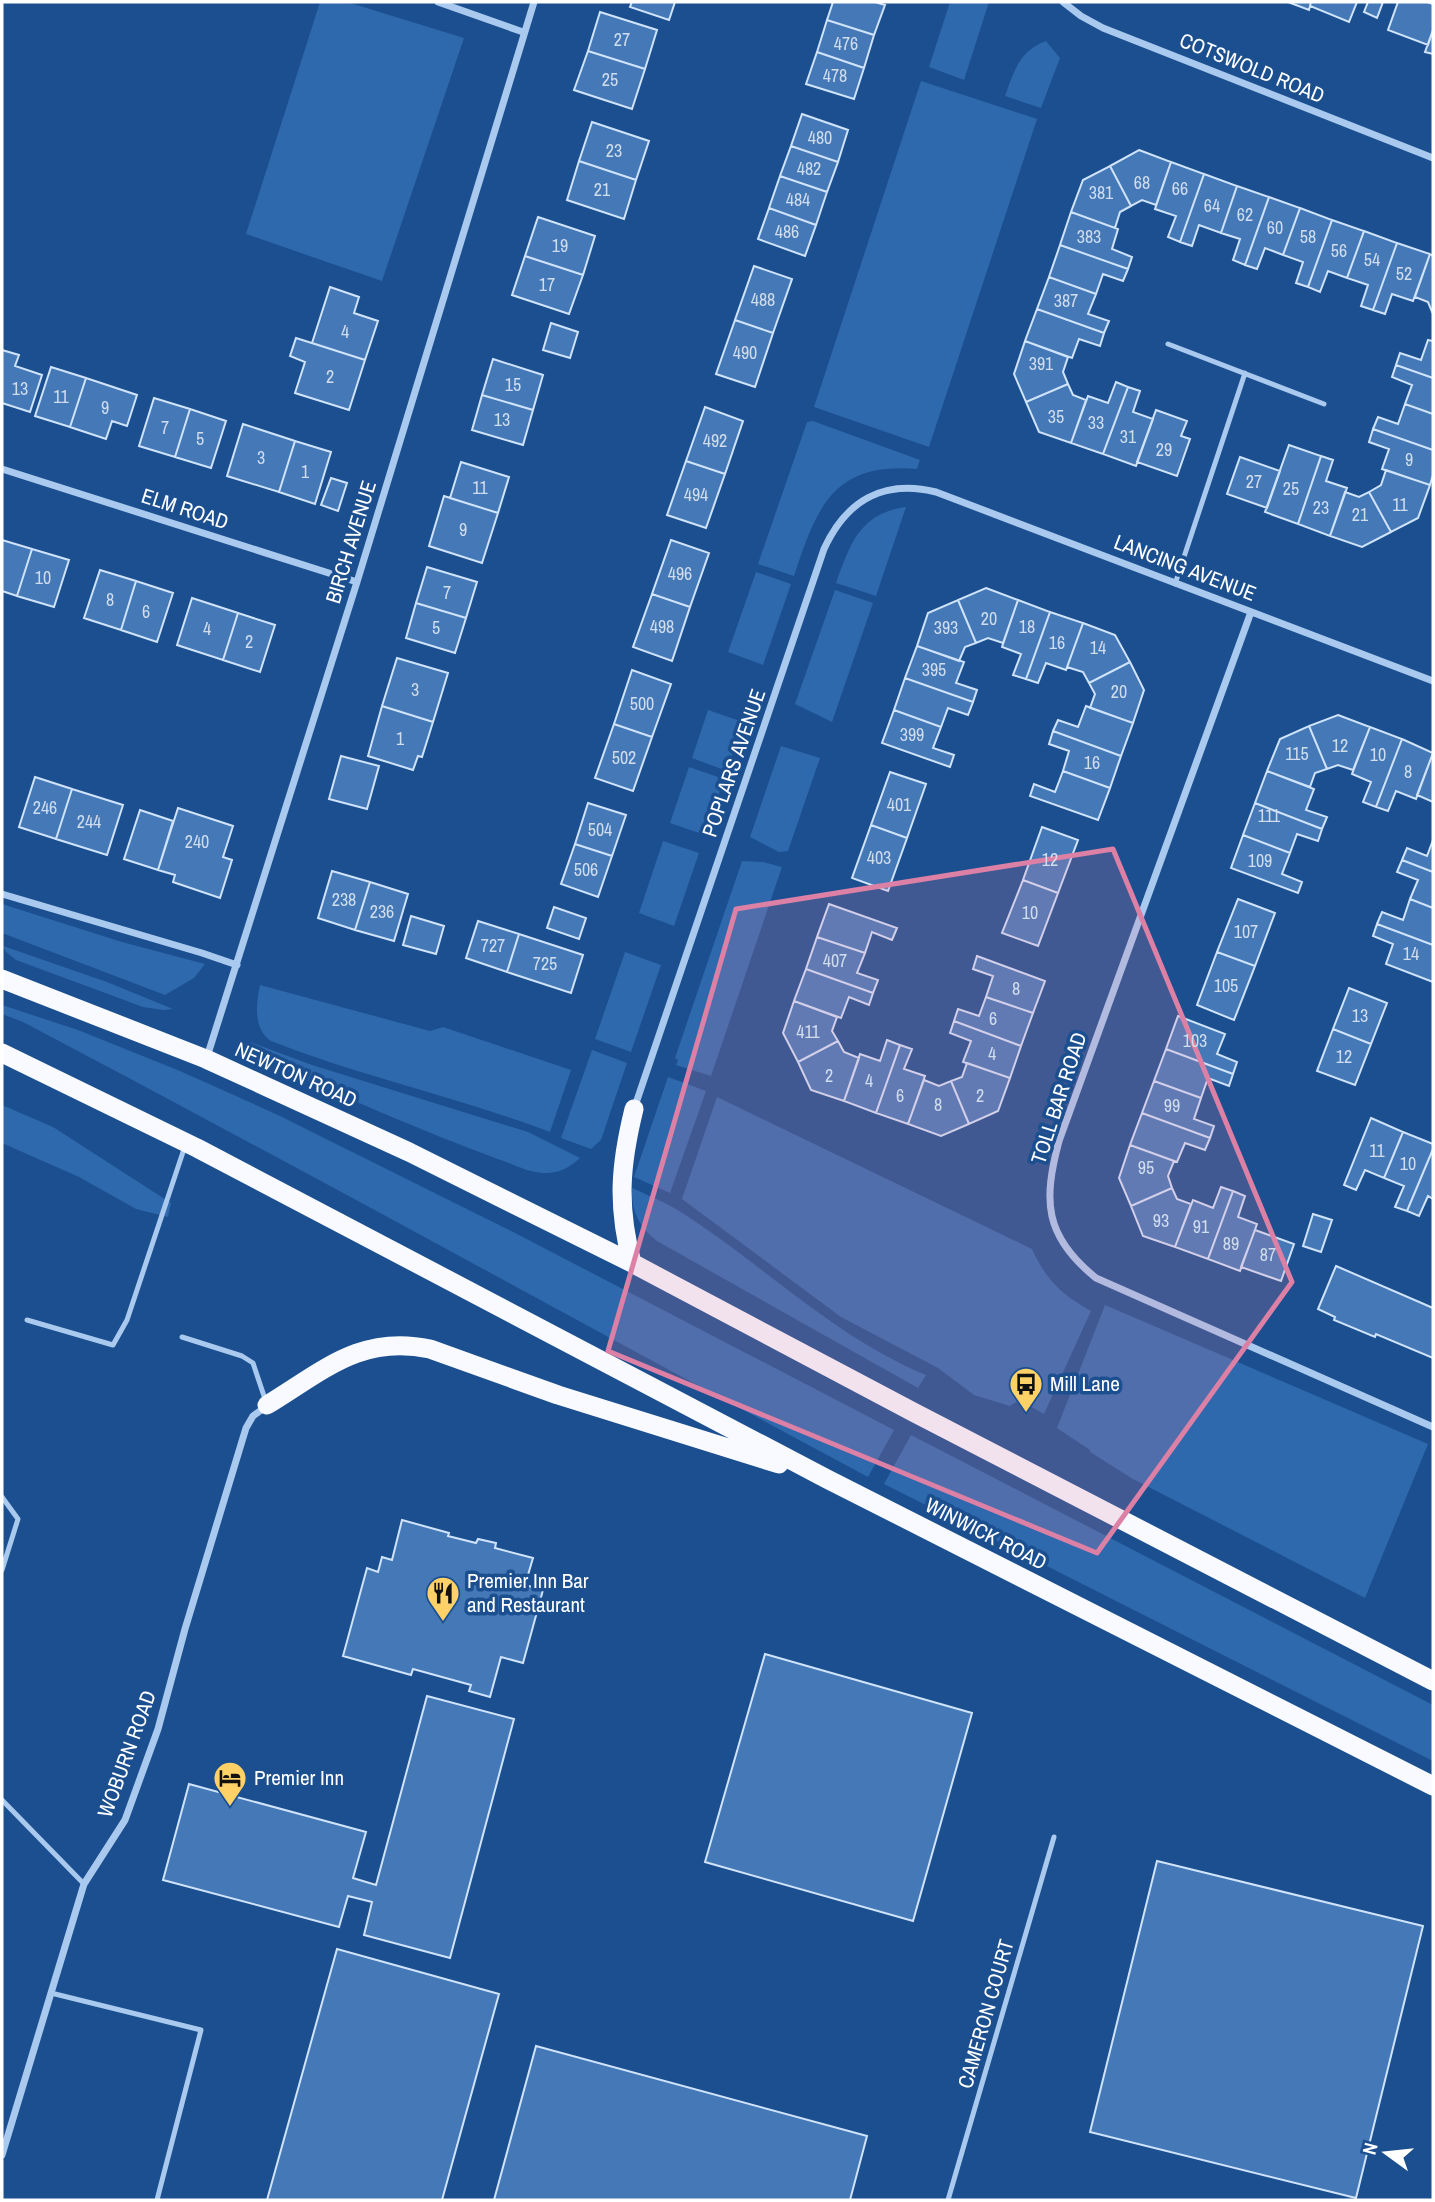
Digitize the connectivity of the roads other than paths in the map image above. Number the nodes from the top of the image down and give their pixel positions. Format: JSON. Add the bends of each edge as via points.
{"nodes":[{"id":1,"x":440,"y":2,"type":"edge"},
{"id":2,"x":534,"y":2,"type":"edge"},
{"id":3,"x":1063,"y":2,"type":"edge"},
{"id":4,"x":523,"y":33,"type":"junction"},
{"id":5,"x":1433,"y":158,"type":"edge"},
{"id":6,"x":1168,"y":344,"type":"dead end"},
{"id":7,"x":1245,"y":373,"type":"junction"},
{"id":8,"x":1324,"y":404,"type":"dead end"},
{"id":9,"x":2,"y":469,"type":"edge"},
{"id":10,"x":924,"y":489,"type":"joint"},
{"id":11,"x":357,"y":582,"type":"junction"},
{"id":12,"x":1175,"y":584,"type":"junction"},
{"id":13,"x":1251,"y":612,"type":"junction"},
{"id":14,"x":1433,"y":681,"type":"edge"},
{"id":15,"x":2,"y":894,"type":"edge"},
{"id":16,"x":237,"y":965,"type":"junction"},
{"id":17,"x":2,"y":979,"type":"edge"},
{"id":18,"x":2,"y":1053,"type":"edge"},
{"id":19,"x":206,"y":1059,"type":"junction"},
{"id":20,"x":634,"y":1109,"type":"joint"},
{"id":21,"x":186,"y":1143,"type":"junction"},
{"id":22,"x":632,"y":1263,"type":"junction"},
{"id":23,"x":27,"y":1320,"type":"dead end"},
{"id":24,"x":182,"y":1337,"type":"dead end"},
{"id":25,"x":267,"y":1405,"type":"junction"},
{"id":26,"x":1433,"y":1426,"type":"edge"},
{"id":27,"x":827,"y":1479,"type":"junction"},
{"id":28,"x":2,"y":1497,"type":"edge"},
{"id":29,"x":2,"y":1570,"type":"edge"},
{"id":30,"x":1433,"y":1681,"type":"edge"},
{"id":31,"x":1433,"y":1786,"type":"edge"},
{"id":32,"x":2,"y":1800,"type":"edge"},
{"id":33,"x":1054,"y":1837,"type":"dead end"},
{"id":34,"x":84,"y":1884,"type":"junction"},
{"id":35,"x":51,"y":1993,"type":"junction"},
{"id":36,"x":2,"y":2155,"type":"edge"},
{"id":37,"x":157,"y":2200,"type":"edge"},
{"id":38,"x":948,"y":2200,"type":"edge"}],
"edges":[{"from":1,"to":4,"type":"street"},
{"from":2,"to":4,"type":"street","name":"BIRCH AVENUE"},
{"from":3,"to":5,"type":"street","name":"COTSWOLD ROAD","via":[[1103,28]]},
{"from":4,"to":11,"type":"street","name":"BIRCH AVENUE"},
{"from":6,"to":7,"type":"lane"},
{"from":7,"to":8,"type":"lane"},
{"from":7,"to":12,"type":"lane"},
{"from":9,"to":11,"type":"street","name":"ELM ROAD"},
{"from":10,"to":12,"type":"street","name":"LANCING AVENUE"},
{"from":10,"to":20,"type":"street","name":"POPLARS AVENUE","via":[[872,495],[845,513],[828,540]]},
{"from":11,"to":16,"type":"street","name":"BIRCH AVENUE"},
{"from":12,"to":13,"type":"street","name":"LANCING AVENUE"},
{"from":13,"to":14,"type":"street","name":"LANCING AVENUE"},
{"from":13,"to":26,"type":"street","name":"TOLL BAR ROAD","via":[[1059,1141],[1050,1180],[1052,1217],[1068,1250],[1096,1278]]},
{"from":15,"to":16,"type":"street"},
{"from":16,"to":19,"type":"street","name":"BIRCH AVENUE"},
{"from":17,"to":19,"type":"highway","name":"NEWTON ROAD"},
{"from":18,"to":21,"type":"highway"},
{"from":19,"to":22,"type":"highway","name":"NEWTON ROAD","via":[[410,1152]]},
{"from":20,"to":22,"type":"highway","via":[[624,1150],[621,1204]]},
{"from":21,"to":23,"type":"lane","via":[[127,1320],[113,1345]]},
{"from":21,"to":27,"type":"highway","name":"WINWICK ROAD"},
{"from":22,"to":30,"type":"highway"},
{"from":24,"to":25,"type":"lane","via":[[253,1363]]},
{"from":25,"to":27,"type":"highway","via":[[348,1355],[411,1345]]},
{"from":25,"to":34,"type":"street","name":"WOBURN ROAD","via":[[246,1428],[158,1729],[125,1820]]},
{"from":27,"to":31,"type":"highway","name":"WINWICK ROAD"},
{"from":28,"to":29,"type":"lane","via":[[18,1519]]},
{"from":32,"to":34,"type":"lane"},
{"from":33,"to":38,"type":"lane","name":"CAMERON COURT"},
{"from":34,"to":35,"type":"street","name":"WOBURN ROAD"},
{"from":35,"to":36,"type":"street","name":"WOBURN ROAD"},
{"from":35,"to":37,"type":"lane","via":[[201,2030]]}]}
